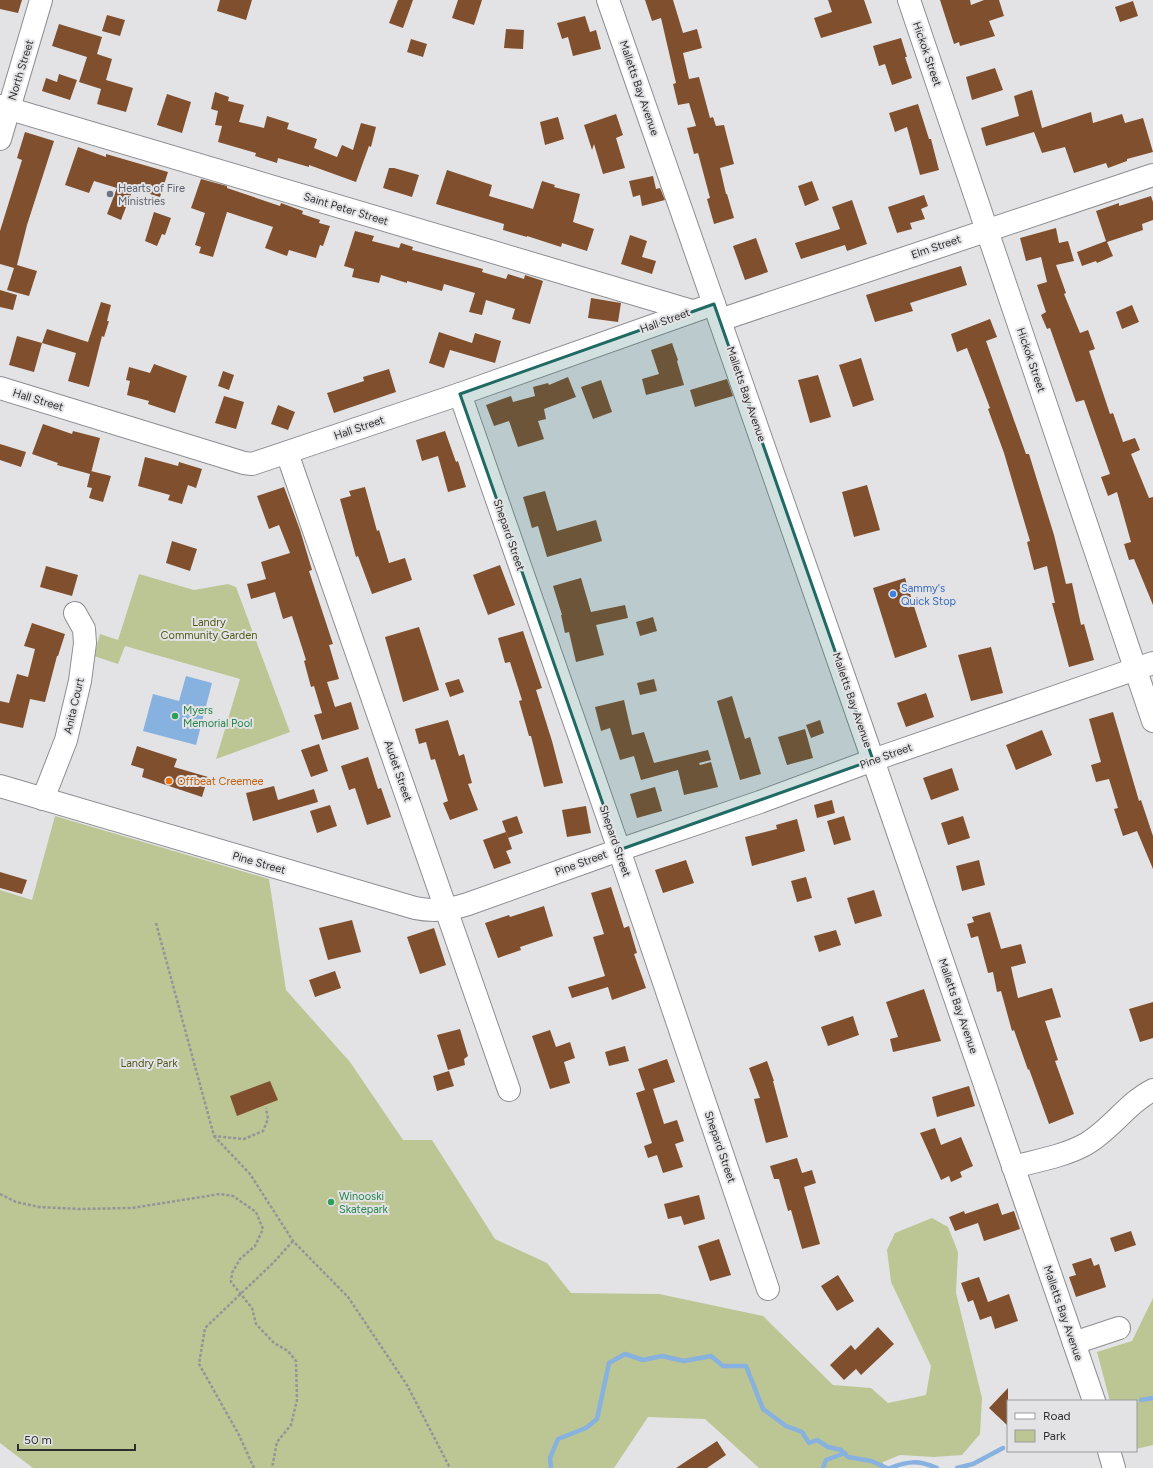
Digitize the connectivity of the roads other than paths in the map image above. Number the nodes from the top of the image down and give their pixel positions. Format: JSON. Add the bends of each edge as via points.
{"nodes":[{"id":1,"x":41,"y":0,"type":"edge"},
{"id":2,"x":608,"y":0,"type":"edge"},
{"id":3,"x":909,"y":0,"type":"edge"},
{"id":4,"x":5,"y":107,"type":"edge"},
{"id":5,"x":0,"y":139,"type":"edge"},
{"id":6,"x":1153,"y":175,"type":"edge"},
{"id":7,"x":987,"y":230,"type":"junction"},
{"id":8,"x":692,"y":311,"type":"junction"},
{"id":9,"x":717,"y":312,"type":"junction"},
{"id":10,"x":0,"y":388,"type":"edge"},
{"id":11,"x":460,"y":394,"type":"junction"},
{"id":12,"x":287,"y":453,"type":"junction"},
{"id":13,"x":75,"y":613,"type":"dead end"},
{"id":14,"x":1144,"y":666,"type":"edge"},
{"id":15,"x":1153,"y":721,"type":"edge"},
{"id":16,"x":873,"y":760,"type":"junction"},
{"id":17,"x":0,"y":786,"type":"edge"},
{"id":18,"x":43,"y":798,"type":"junction"},
{"id":19,"x":618,"y":850,"type":"junction"},
{"id":20,"x":447,"y":910,"type":"junction"},
{"id":21,"x":510,"y":1090,"type":"dead end"},
{"id":22,"x":1153,"y":1090,"type":"edge"},
{"id":23,"x":1013,"y":1167,"type":"junction"},
{"id":24,"x":768,"y":1289,"type":"dead end"},
{"id":25,"x":1119,"y":1328,"type":"dead end"},
{"id":26,"x":1074,"y":1343,"type":"junction"},
{"id":27,"x":1094,"y":1400,"type":"edge"},
{"id":28,"x":1109,"y":1452,"type":"edge"},
{"id":29,"x":1114,"y":1468,"type":"edge"}],
"edges":[{"from":1,"to":4,"type":"street","name":"North Street"},
{"from":2,"to":9,"type":"street","name":"Malletts Bay Avenue"},
{"from":3,"to":7,"type":"street","name":"Hickok Street"},
{"from":4,"to":5,"type":"street","name":"North Street"},
{"from":4,"to":8,"type":"street","name":"Saint Peter Street"},
{"from":6,"to":7,"type":"street","name":"Elm Street"},
{"from":7,"to":9,"type":"street","name":"Elm Street"},
{"from":7,"to":14,"type":"street","name":"Hickok Street"},
{"from":8,"to":9,"type":"street","name":"Hall Street"},
{"from":8,"to":11,"type":"street","name":"Hall Street"},
{"from":9,"to":16,"type":"street","name":"Malletts Bay Avenue"},
{"from":10,"to":12,"type":"street","name":"Hall Street","via":[[244,463],[252,464]]},
{"from":11,"to":12,"type":"street","name":"Hall Street"},
{"from":11,"to":19,"type":"street","name":"Shepard Street"},
{"from":12,"to":20,"type":"street","name":"Audet Street"},
{"from":13,"to":18,"type":"street","name":"Anita Court","via":[[85,636],[80,682],[66,740]]},
{"from":14,"to":15,"type":"street","name":"Hickok Street"},
{"from":14,"to":16,"type":"street","name":"Pine Street"},
{"from":16,"to":19,"type":"street","name":"Pine Street"},
{"from":16,"to":23,"type":"street","name":"Malletts Bay Avenue"},
{"from":17,"to":18,"type":"street","name":"Pine Street"},
{"from":18,"to":20,"type":"street","name":"Pine Street","via":[[415,908]]},
{"from":19,"to":20,"type":"street","name":"Pine Street"},
{"from":19,"to":24,"type":"street","name":"Shepard Street"},
{"from":20,"to":21,"type":"street","name":"Audet Street"},
{"from":22,"to":23,"type":"street","via":[[1142,1096],[1086,1144]]},
{"from":23,"to":26,"type":"street","name":"Malletts Bay Avenue"},
{"from":25,"to":26,"type":"street"},
{"from":26,"to":27,"type":"street","name":"Malletts Bay Avenue"},
{"from":28,"to":29,"type":"street"}]}
